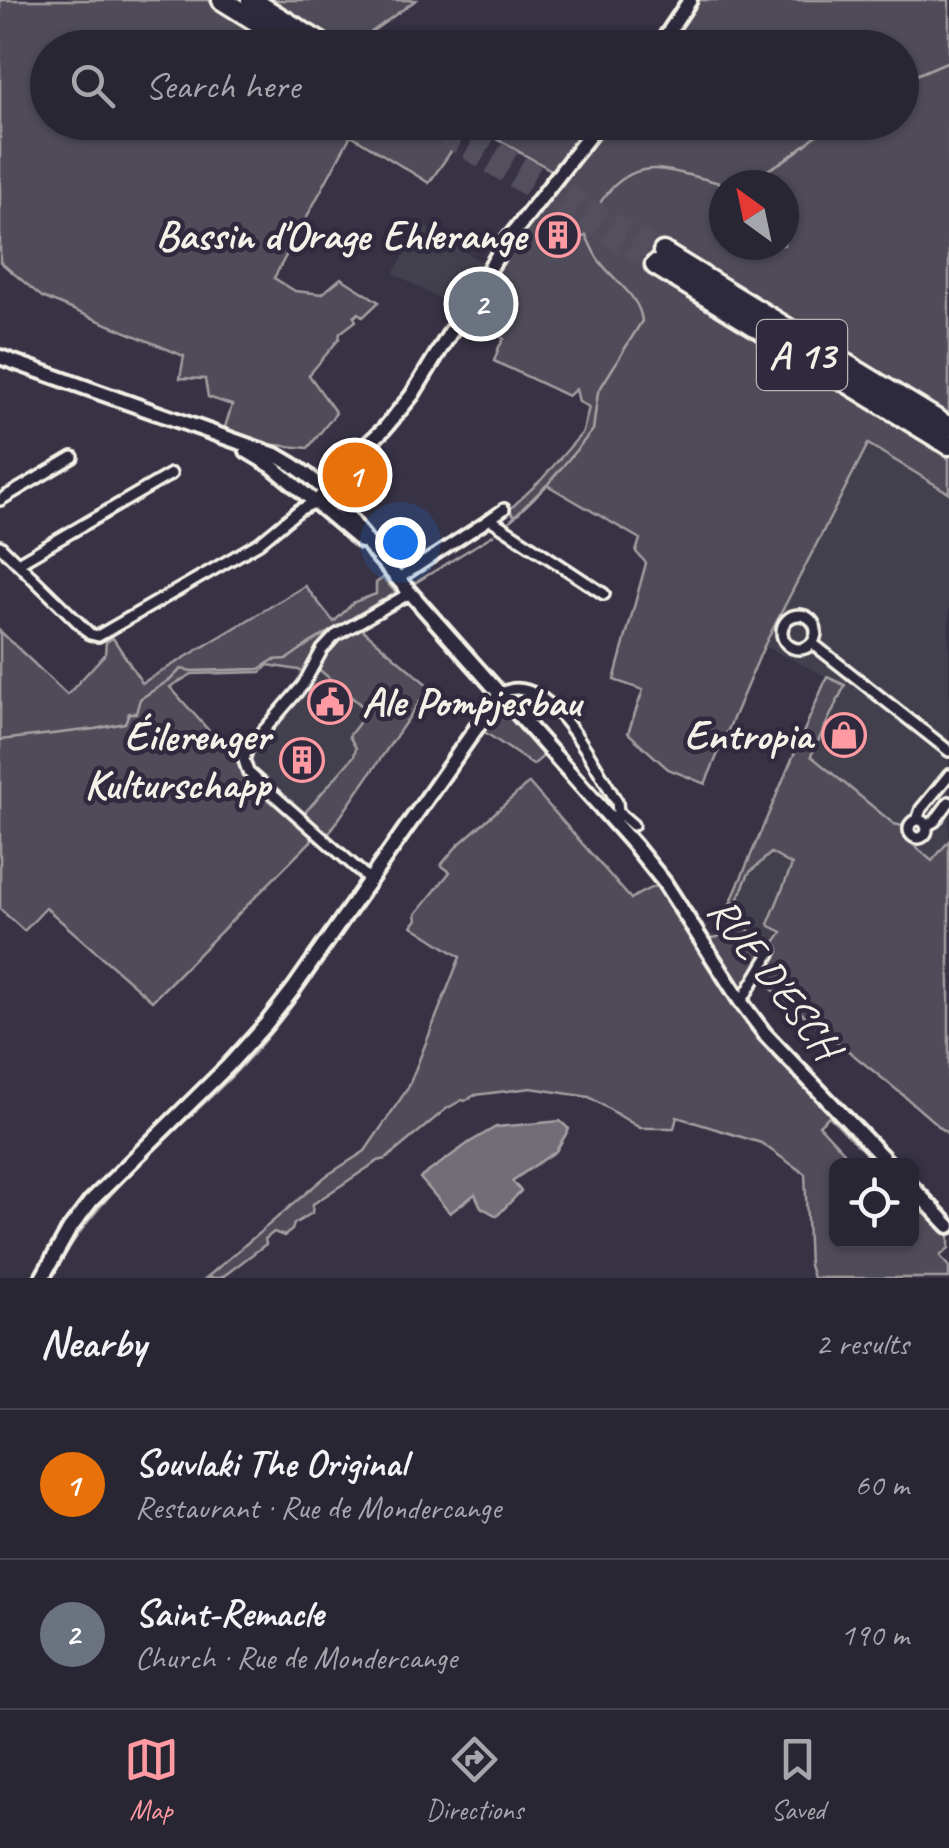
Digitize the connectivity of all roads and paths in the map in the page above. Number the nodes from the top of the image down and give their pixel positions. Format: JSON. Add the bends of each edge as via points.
{"nodes":[{"id":1,"x":222,"y":0,"type":"edge"},
{"id":2,"x":251,"y":0,"type":"edge"},
{"id":3,"x":690,"y":0,"type":"edge"},
{"id":4,"x":270,"y":30,"type":"edge"},
{"id":5,"x":300,"y":30,"type":"edge"},
{"id":6,"x":670,"y":30,"type":"edge"},
{"id":7,"x":586,"y":140,"type":"edge"},
{"id":8,"x":0,"y":357,"type":"edge"},
{"id":9,"x":949,"y":427,"type":"edge"},
{"id":10,"x":210,"y":431,"type":"junction"},
{"id":11,"x":949,"y":445,"type":"edge"},
{"id":12,"x":73,"y":457,"type":"dead end"},
{"id":13,"x":171,"y":474,"type":"dead end"},
{"id":14,"x":321,"y":486,"type":"junction"},
{"id":15,"x":311,"y":497,"type":"junction"},
{"id":16,"x":0,"y":500,"type":"edge"},
{"id":17,"x":504,"y":509,"type":"dead end"},
{"id":18,"x":490,"y":519,"type":"junction"},
{"id":19,"x":0,"y":546,"type":"edge"},
{"id":20,"x":374,"y":552,"type":"junction"},
{"id":21,"x":18,"y":563,"type":"junction"},
{"id":22,"x":398,"y":579,"type":"junction"},
{"id":23,"x":410,"y":592,"type":"junction"},
{"id":24,"x":604,"y":594,"type":"dead end"},
{"id":25,"x":812,"y":643,"type":"dead end"},
{"id":26,"x":500,"y":694,"type":"junction"},
{"id":27,"x":949,"y":751,"type":"edge"},
{"id":28,"x":949,"y":775,"type":"edge"},
{"id":29,"x":949,"y":802,"type":"edge"},
{"id":30,"x":616,"y":818,"type":"junction"},
{"id":31,"x":632,"y":825,"type":"dead end"},
{"id":32,"x":370,"y":880,"type":"junction"},
{"id":33,"x":772,"y":950,"type":"dead end"},
{"id":34,"x":741,"y":1002,"type":"junction"},
{"id":35,"x":883,"y":1158,"type":"edge"},
{"id":36,"x":919,"y":1194,"type":"edge"},
{"id":37,"x":949,"y":1226,"type":"edge"},
{"id":38,"x":42,"y":1278,"type":"edge"}],
"edges":[{"from":1,"to":4,"type":"highway"},
{"from":2,"to":5,"type":"highway"},
{"from":3,"to":6,"type":"main road"},
{"from":7,"to":14,"type":"main road","via":[[504,245],[412,395]]},
{"from":8,"to":10,"type":"main road"},
{"from":9,"to":11,"type":"highway","number":"A 13","via":[[659,258]]},
{"from":10,"to":14,"type":"main road","name":"RUE D'ESCH","via":[[278,456]]},
{"from":10,"to":15,"type":"main road","name":"RUE D'ESCH","via":[[256,455]]},
{"from":12,"to":16,"type":"street"},
{"from":13,"to":21,"type":"street"},
{"from":14,"to":15,"type":"main road"},
{"from":14,"to":20,"type":"main road","name":"RUE D'ESCH"},
{"from":15,"to":20,"type":"main road","name":"RUE D'ESCH"},
{"from":15,"to":21,"type":"street","via":[[259,543],[98,636]]},
{"from":17,"to":18,"type":"street"},
{"from":18,"to":22,"type":"street"},
{"from":18,"to":24,"type":"street"},
{"from":19,"to":21,"type":"street"},
{"from":20,"to":22,"type":"main road","name":"RUE D'ESCH"},
{"from":22,"to":23,"type":"main road","name":"RUE D'ESCH"},
{"from":23,"to":26,"type":"main road","name":"RUE D'ESCH"},
{"from":23,"to":32,"type":"street","via":[[322,650],[244,760],[248,772]]},
{"from":25,"to":27,"type":"street"},
{"from":26,"to":30,"type":"main road","name":"RUE D'ESCH"},
{"from":26,"to":30,"type":"street","name":"RUE D'ESCH","via":[[524,688],[546,698],[617,802]]},
{"from":26,"to":32,"type":"main road"},
{"from":28,"to":29,"type":"street","via":[[922,810],[922,823],[935,820]]},
{"from":30,"to":31,"type":"street","name":"RUE D'ESCH"},
{"from":30,"to":34,"type":"main road","name":"RUE D'ESCH"},
{"from":32,"to":38,"type":"main road","via":[[266,1024],[91,1202]]},
{"from":33,"to":34,"type":"street"},
{"from":34,"to":35,"type":"main road","name":"RUE D'ESCH"},
{"from":36,"to":37,"type":"main road"}]}
